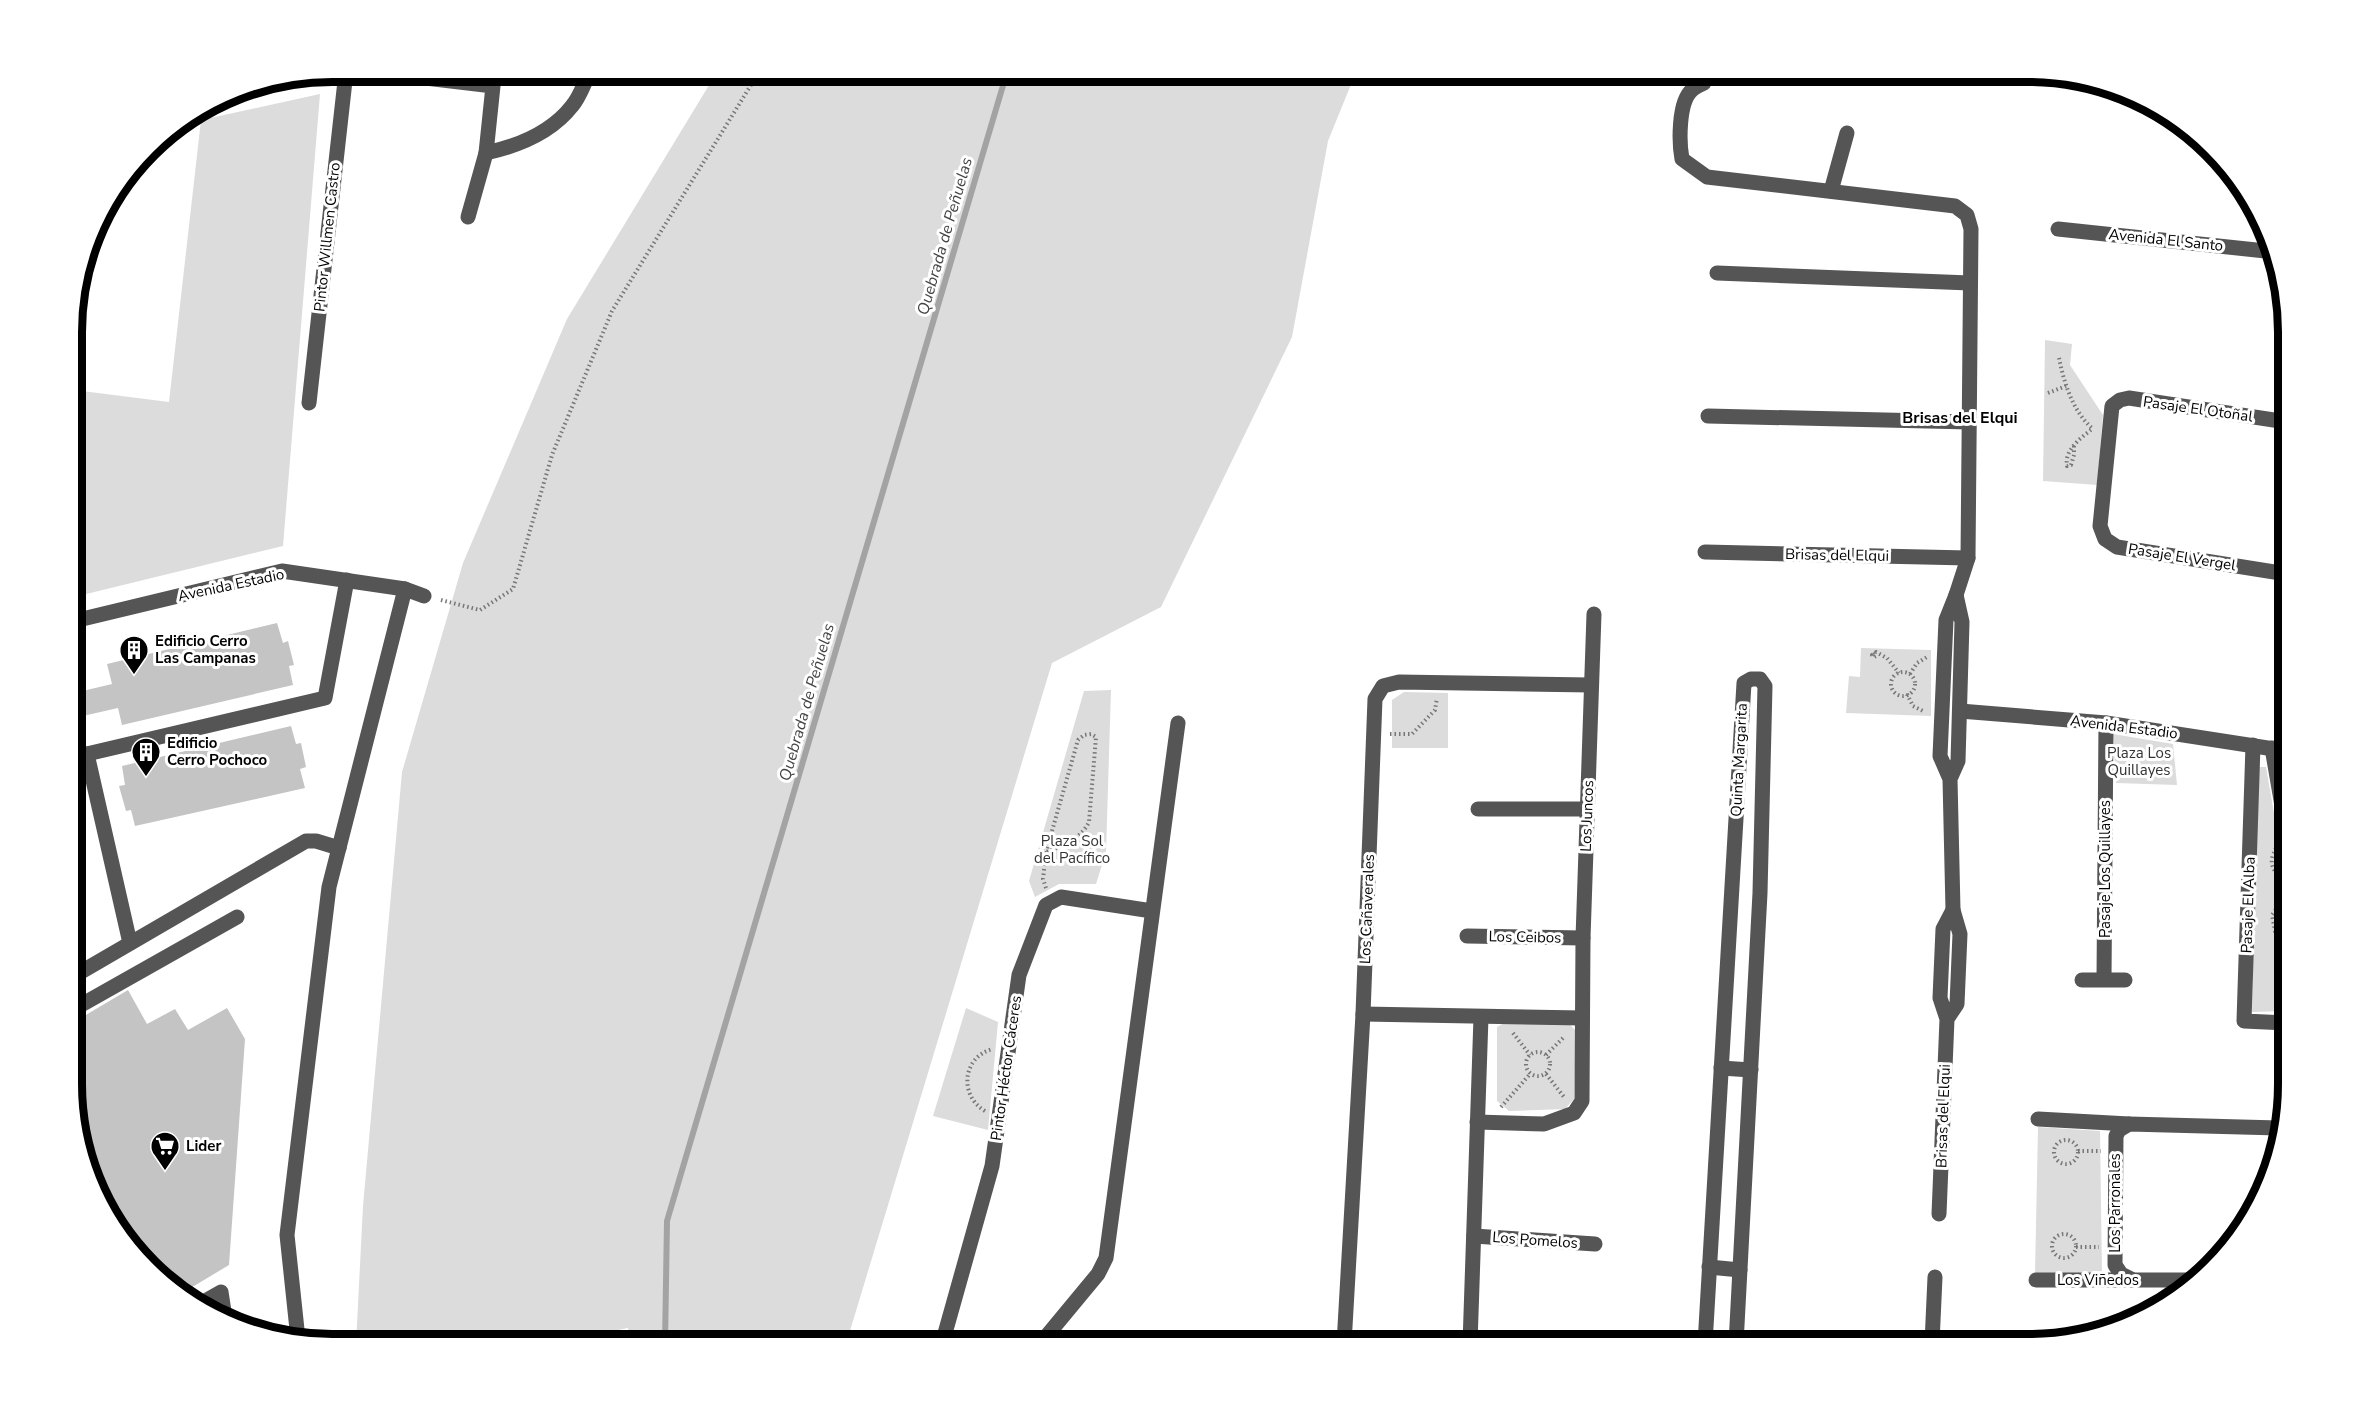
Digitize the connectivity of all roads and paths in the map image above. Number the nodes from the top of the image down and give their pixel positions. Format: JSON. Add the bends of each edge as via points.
{"nodes":[{"id":1,"x":345,"y":82,"type":"edge"},
{"id":2,"x":459,"y":82,"type":"edge"},
{"id":3,"x":585,"y":82,"type":"edge"},
{"id":4,"x":753,"y":82,"type":"edge"},
{"id":5,"x":1704,"y":83,"type":"dead end"},
{"id":6,"x":1847,"y":133,"type":"dead end"},
{"id":7,"x":486,"y":153,"type":"junction"},
{"id":8,"x":1831,"y":191,"type":"junction"},
{"id":9,"x":468,"y":217,"type":"dead end"},
{"id":10,"x":2058,"y":228,"type":"dead end"},
{"id":11,"x":2263,"y":251,"type":"edge"},
{"id":12,"x":1717,"y":273,"type":"dead end"},
{"id":13,"x":1970,"y":283,"type":"junction"},
{"id":14,"x":2060,"y":358,"type":"dead end"},
{"id":15,"x":2066,"y":386,"type":"junction"},
{"id":16,"x":2048,"y":393,"type":"dead end"},
{"id":17,"x":309,"y":403,"type":"dead end"},
{"id":18,"x":2112,"y":406,"type":"joint"},
{"id":19,"x":1708,"y":416,"type":"dead end"},
{"id":20,"x":2278,"y":421,"type":"edge"},
{"id":21,"x":1970,"y":422,"type":"junction"},
{"id":22,"x":2093,"y":429,"type":"junction"},
{"id":23,"x":2109,"y":435,"type":"junction"},
{"id":24,"x":2074,"y":446,"type":"dead end"},
{"id":25,"x":1705,"y":552,"type":"dead end"},
{"id":26,"x":1968,"y":558,"type":"junction"},
{"id":27,"x":2278,"y":572,"type":"edge"},
{"id":28,"x":347,"y":580,"type":"junction"},
{"id":29,"x":405,"y":589,"type":"junction"},
{"id":30,"x":424,"y":596,"type":"joint"},
{"id":31,"x":1956,"y":596,"type":"junction"},
{"id":32,"x":1594,"y":614,"type":"dead end"},
{"id":33,"x":82,"y":619,"type":"edge"},
{"id":34,"x":1873,"y":653,"type":"dead end"},
{"id":35,"x":1899,"y":673,"type":"junction"},
{"id":36,"x":1440,"y":682,"type":"junction"},
{"id":37,"x":1591,"y":685,"type":"junction"},
{"id":38,"x":1907,"y":694,"type":"junction"},
{"id":39,"x":1960,"y":711,"type":"junction"},
{"id":40,"x":1942,"y":712,"type":"junction"},
{"id":41,"x":1178,"y":723,"type":"dead end"},
{"id":42,"x":2106,"y":723,"type":"junction"},
{"id":43,"x":1374,"y":734,"type":"junction"},
{"id":44,"x":2253,"y":745,"type":"junction"},
{"id":45,"x":2272,"y":748,"type":"junction"},
{"id":46,"x":2278,"y":749,"type":"edge"},
{"id":47,"x":82,"y":755,"type":"edge"},
{"id":48,"x":82,"y":759,"type":"edge"},
{"id":49,"x":1950,"y":779,"type":"junction"},
{"id":50,"x":2278,"y":798,"type":"edge"},
{"id":51,"x":1478,"y":809,"type":"dead end"},
{"id":52,"x":1587,"y":809,"type":"junction"},
{"id":53,"x":2278,"y":847,"type":"edge"},
{"id":54,"x":339,"y":848,"type":"junction"},
{"id":55,"x":1046,"y":852,"type":"junction"},
{"id":56,"x":2278,"y":878,"type":"edge"},
{"id":57,"x":1732,"y":890,"type":"junction"},
{"id":58,"x":1760,"y":893,"type":"junction"},
{"id":59,"x":1051,"y":902,"type":"junction"},
{"id":60,"x":2278,"y":906,"type":"edge"},
{"id":61,"x":1152,"y":911,"type":"junction"},
{"id":62,"x":237,"y":917,"type":"dead end"},
{"id":63,"x":1467,"y":936,"type":"dead end"},
{"id":64,"x":2278,"y":937,"type":"edge"},
{"id":65,"x":1583,"y":938,"type":"junction"},
{"id":66,"x":130,"y":943,"type":"junction"},
{"id":67,"x":82,"y":971,"type":"edge"},
{"id":68,"x":2104,"y":979,"type":"junction"},
{"id":69,"x":2082,"y":980,"type":"dead end"},
{"id":70,"x":2125,"y":980,"type":"dead end"},
{"id":71,"x":82,"y":1004,"type":"edge"},
{"id":72,"x":1363,"y":1014,"type":"junction"},
{"id":73,"x":1481,"y":1017,"type":"junction"},
{"id":74,"x":1582,"y":1018,"type":"junction"},
{"id":75,"x":2278,"y":1023,"type":"edge"},
{"id":76,"x":1009,"y":1046,"type":"junction"},
{"id":77,"x":1721,"y":1068,"type":"junction"},
{"id":78,"x":1751,"y":1070,"type":"junction"},
{"id":79,"x":1530,"y":1074,"type":"junction"},
{"id":80,"x":1546,"y":1074,"type":"junction"},
{"id":81,"x":1575,"y":1112,"type":"junction"},
{"id":82,"x":999,"y":1119,"type":"junction"},
{"id":83,"x":2038,"y":1119,"type":"dead end"},
{"id":84,"x":1482,"y":1122,"type":"junction"},
{"id":85,"x":2129,"y":1124,"type":"junction"},
{"id":86,"x":2274,"y":1128,"type":"edge"},
{"id":87,"x":2060,"y":1162,"type":"joint"},
{"id":88,"x":1940,"y":1214,"type":"dead end"},
{"id":89,"x":1474,"y":1236,"type":"junction"},
{"id":90,"x":1595,"y":1244,"type":"dead end"},
{"id":91,"x":2076,"y":1247,"type":"junction"},
{"id":92,"x":2115,"y":1248,"type":"junction"},
{"id":93,"x":1709,"y":1267,"type":"junction"},
{"id":94,"x":1740,"y":1270,"type":"junction"},
{"id":95,"x":1935,"y":1277,"type":"dead end"},
{"id":96,"x":2131,"y":1279,"type":"junction"},
{"id":97,"x":2036,"y":1280,"type":"dead end"},
{"id":98,"x":2182,"y":1280,"type":"edge"},
{"id":99,"x":207,"y":1300,"type":"edge"},
{"id":100,"x":224,"y":1309,"type":"edge"},
{"id":101,"x":297,"y":1331,"type":"edge"},
{"id":102,"x":945,"y":1334,"type":"edge"},
{"id":103,"x":1048,"y":1334,"type":"edge"},
{"id":104,"x":1345,"y":1334,"type":"edge"},
{"id":105,"x":1470,"y":1334,"type":"edge"},
{"id":106,"x":1706,"y":1334,"type":"edge"},
{"id":107,"x":1737,"y":1334,"type":"edge"},
{"id":108,"x":1932,"y":1334,"type":"edge"}],
"edges":[{"from":1,"to":17,"type":"street","name":"Pintor Willmen Castro"},
{"from":2,"to":7,"type":"street","via":[[493,86]]},
{"from":3,"to":7,"type":"street","via":[[573,106],[548,128],[517,146]]},
{"from":4,"to":30,"type":"path","via":[[612,310],[552,455],[513,589],[480,610]]},
{"from":5,"to":8,"type":"street","via":[[1690,91],[1684,106],[1679,143],[1682,159],[1707,177]]},
{"from":6,"to":8,"type":"street"},
{"from":7,"to":9,"type":"street"},
{"from":8,"to":13,"type":"street","name":"Brisas del Elqui","via":[[1955,206],[1967,215],[1971,229]]},
{"from":10,"to":11,"type":"street","name":"Avenida El Santo"},
{"from":12,"to":13,"type":"street"},
{"from":13,"to":21,"type":"street","name":"Brisas del Elqui"},
{"from":14,"to":15,"type":"path"},
{"from":15,"to":16,"type":"path"},
{"from":15,"to":22,"type":"path","via":[[2082,418]]},
{"from":18,"to":20,"type":"street","name":"Pasaje El Otoñal","via":[[2129,398]]},
{"from":18,"to":23,"type":"street","name":"Pasaje El Vergel"},
{"from":19,"to":21,"type":"street"},
{"from":21,"to":26,"type":"street","name":"Brisas del Elqui"},
{"from":22,"to":23,"type":"path"},
{"from":22,"to":24,"type":"path"},
{"from":23,"to":27,"type":"street","name":"Pasaje El Vergel","via":[[2100,526],[2105,539],[2117,547]]},
{"from":25,"to":26,"type":"street","name":"Brisas del Elqui"},
{"from":26,"to":31,"type":"street","name":"Brisas del Elqui"},
{"from":28,"to":29,"type":"street","name":"Avenida Estadio"},
{"from":28,"to":33,"type":"street","name":"Avenida Estadio","via":[[282,572]]},
{"from":28,"to":47,"type":"street","via":[[325,698]]},
{"from":29,"to":30,"type":"street","name":"Avenida Estadio"},
{"from":29,"to":54,"type":"street"},
{"from":31,"to":39,"type":"street","name":"Brisas del Elqui","via":[[1962,622]]},
{"from":31,"to":40,"type":"street","name":"Brisas del Elqui","via":[[1946,620]]},
{"from":32,"to":37,"type":"street","name":"Los Juncos"},
{"from":34,"to":35,"type":"path","via":[[1887,658]]},
{"from":35,"to":38,"type":"path","via":[[1912,677],[1913,689]]},
{"from":35,"to":38,"type":"path","via":[[1891,681],[1892,688],[1900,695]]},
{"from":36,"to":37,"type":"street","name":"Los Cañaverales"},
{"from":36,"to":43,"type":"path","via":[[1435,710],[1412,734]]},
{"from":36,"to":43,"type":"street","name":"Los Cañaverales","via":[[1399,681],[1383,686],[1375,699]]},
{"from":37,"to":52,"type":"street","name":"Los Juncos"},
{"from":38,"to":40,"type":"path","via":[[1920,711]]},
{"from":39,"to":42,"type":"street","name":"Avenida Estadio"},
{"from":39,"to":49,"type":"street","name":"Brisas del Elqui","via":[[1958,761]]},
{"from":40,"to":49,"type":"street","name":"Brisas del Elqui","via":[[1940,756]]},
{"from":41,"to":61,"type":"street"},
{"from":42,"to":44,"type":"street","name":"Avenida Estadio"},
{"from":42,"to":68,"type":"street","name":"Pasaje Los Quillayes"},
{"from":43,"to":72,"type":"street","name":"Los Cañaverales"},
{"from":44,"to":45,"type":"street","name":"Avenida Estadio"},
{"from":44,"to":75,"type":"street","name":"Pasaje El Alba","via":[[2244,1021]]},
{"from":45,"to":46,"type":"street","name":"Avenida Estadio"},
{"from":45,"to":50,"type":"street"},
{"from":48,"to":66,"type":"street"},
{"from":49,"to":88,"type":"street","name":"Brisas del Elqui","via":[[1953,910],[1960,934],[1957,1004],[1947,1019]]},
{"from":51,"to":52,"type":"street"},
{"from":52,"to":65,"type":"street","name":"Los Juncos"},
{"from":53,"to":56,"type":"path","via":[[2272,856],[2272,870]]},
{"from":54,"to":66,"type":"street","via":[[306,841]]},
{"from":54,"to":101,"type":"street","via":[[329,887],[287,1235]]},
{"from":55,"to":55,"type":"path","via":[[1078,740],[1091,734],[1096,737],[1089,822],[1077,838]]},
{"from":55,"to":59,"type":"path","via":[[1042,879]]},
{"from":57,"to":58,"type":"street"},
{"from":57,"to":58,"type":"street","name":"Quinta Margarita","via":[[1744,683],[1760,679],[1766,686]]},
{"from":57,"to":77,"type":"street","name":"Quinta Margarita"},
{"from":58,"to":78,"type":"street","name":"Quinta Margarita"},
{"from":59,"to":61,"type":"street","via":[[1061,897]]},
{"from":59,"to":76,"type":"street","name":"Pintor Héctor Cáceres","via":[[1046,905],[1018,975]]},
{"from":60,"to":64,"type":"path","via":[[2272,915]]},
{"from":61,"to":103,"type":"street","via":[[1106,1258],[1098,1274]]},
{"from":62,"to":71,"type":"street"},
{"from":63,"to":65,"type":"street","name":"Los Ceibos"},
{"from":65,"to":74,"type":"street","name":"Los Juncos"},
{"from":66,"to":67,"type":"street"},
{"from":68,"to":69,"type":"street"},
{"from":68,"to":70,"type":"street"},
{"from":72,"to":73,"type":"street"},
{"from":72,"to":104,"type":"street","name":"Los Cañaverales"},
{"from":73,"to":74,"type":"street"},
{"from":73,"to":84,"type":"street"},
{"from":74,"to":81,"type":"street","name":"Los Juncos","via":[[1582,1101]]},
{"from":76,"to":82,"type":"street","name":"Pintor Héctor Cáceres"},
{"from":76,"to":82,"type":"path","via":[[988,1050],[973,1060],[966,1077],[970,1095],[979,1108]]},
{"from":77,"to":78,"type":"street"},
{"from":77,"to":93,"type":"street","name":"Quinta Margarita"},
{"from":78,"to":94,"type":"street","name":"Quinta Margarita"},
{"from":79,"to":80,"type":"path"},
{"from":79,"to":80,"type":"path","via":[[1527,1058],[1538,1052],[1550,1060]]},
{"from":79,"to":84,"type":"path"},
{"from":80,"to":81,"type":"path"},
{"from":81,"to":84,"type":"street","via":[[1544,1124]]},
{"from":82,"to":102,"type":"street","name":"Pintor Héctor Cáceres","via":[[992,1166]]},
{"from":83,"to":85,"type":"street"},
{"from":84,"to":89,"type":"street"},
{"from":85,"to":86,"type":"street"},
{"from":85,"to":92,"type":"street","name":"Los Parronales","via":[[2118,1130],[2116,1136]]},
{"from":87,"to":87,"type":"path","via":[[2054,1153],[2056,1145],[2066,1140],[2073,1142],[2077,1157],[2067,1164]]},
{"from":89,"to":90,"type":"street","name":"Los Pomelos"},
{"from":89,"to":105,"type":"street"},
{"from":91,"to":91,"type":"path","via":[[2072,1254],[2061,1257],[2055,1253],[2053,1243],[2060,1235],[2068,1234]]},
{"from":91,"to":92,"type":"path"},
{"from":92,"to":96,"type":"street","name":"Los Parronales","via":[[2115,1265]]},
{"from":93,"to":94,"type":"street"},
{"from":93,"to":106,"type":"street","name":"Quinta Margarita"},
{"from":94,"to":107,"type":"street","name":"Quinta Margarita"},
{"from":95,"to":108,"type":"street"},
{"from":96,"to":97,"type":"street","name":"Los Viñedos"},
{"from":96,"to":98,"type":"street","name":"Los Viñedos"},
{"from":99,"to":100,"type":"street","via":[[221,1292]]}]}
